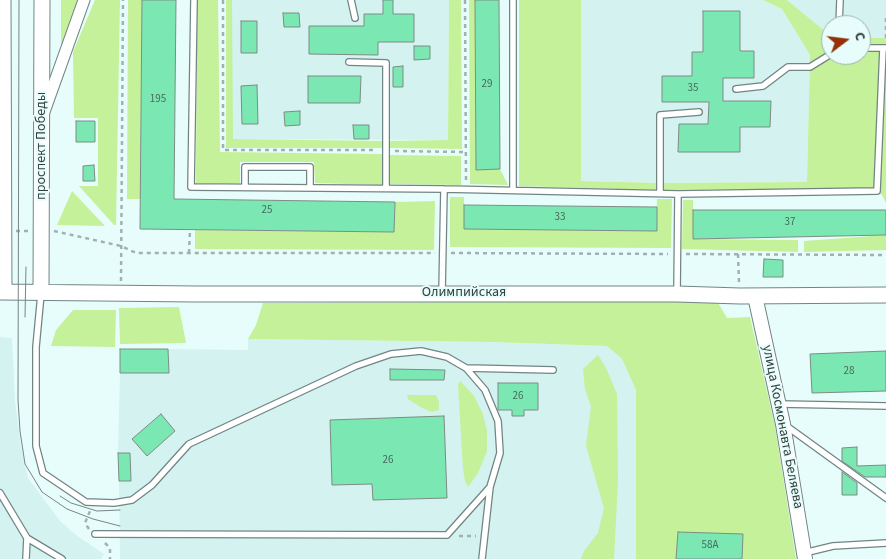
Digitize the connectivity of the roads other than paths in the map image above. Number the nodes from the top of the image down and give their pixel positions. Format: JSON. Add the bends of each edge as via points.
{"nodes":[{"id":1,"x":3,"y":0,"type":"edge"},
{"id":2,"x":42,"y":0,"type":"edge"},
{"id":3,"x":84,"y":0,"type":"edge"},
{"id":4,"x":194,"y":0,"type":"edge"},
{"id":5,"x":351,"y":0,"type":"edge"},
{"id":6,"x":513,"y":0,"type":"edge"},
{"id":7,"x":840,"y":0,"type":"edge"},
{"id":8,"x":840,"y":15,"type":"edge"},
{"id":9,"x":355,"y":18,"type":"dead end"},
{"id":10,"x":871,"y":48,"type":"edge"},
{"id":11,"x":884,"y":48,"type":"edge"},
{"id":12,"x":821,"y":60,"type":"edge"},
{"id":13,"x":349,"y":62,"type":"dead end"},
{"id":14,"x":2,"y":89,"type":"edge"},
{"id":15,"x":736,"y":89,"type":"dead end"},
{"id":16,"x":699,"y":112,"type":"dead end"},
{"id":17,"x":42,"y":119,"type":"junction"},
{"id":18,"x":245,"y":187,"type":"junction"},
{"id":19,"x":310,"y":188,"type":"junction"},
{"id":20,"x":386,"y":188,"type":"junction"},
{"id":21,"x":444,"y":189,"type":"junction"},
{"id":22,"x":513,"y":190,"type":"junction"},
{"id":23,"x":660,"y":193,"type":"junction"},
{"id":24,"x":678,"y":194,"type":"junction"},
{"id":25,"x":2,"y":292,"type":"edge"},
{"id":26,"x":41,"y":292,"type":"junction"},
{"id":27,"x":442,"y":293,"type":"junction"},
{"id":28,"x":677,"y":294,"type":"junction"},
{"id":29,"x":886,"y":295,"type":"edge"},
{"id":30,"x":755,"y":296,"type":"junction"},
{"id":31,"x":466,"y":368,"type":"junction"},
{"id":32,"x":553,"y":370,"type":"dead end"},
{"id":33,"x":779,"y":404,"type":"junction"},
{"id":34,"x":886,"y":406,"type":"edge"},
{"id":35,"x":783,"y":424,"type":"junction"},
{"id":36,"x":490,"y":487,"type":"junction"},
{"id":37,"x":0,"y":492,"type":"edge"},
{"id":38,"x":886,"y":498,"type":"edge"},
{"id":39,"x":95,"y":534,"type":"dead end"},
{"id":40,"x":27,"y":538,"type":"junction"},
{"id":41,"x":886,"y":543,"type":"edge"},
{"id":42,"x":805,"y":557,"type":"edge"},
{"id":43,"x":26,"y":559,"type":"edge"},
{"id":44,"x":62,"y":559,"type":"edge"},
{"id":45,"x":482,"y":559,"type":"edge"}],
"edges":[{"from":1,"to":14,"type":"main road"},
{"from":2,"to":17,"type":"main road","name":"проспект Победы"},
{"from":3,"to":17,"type":"street"},
{"from":4,"to":18,"type":"lane","via":[[191,187]]},
{"from":5,"to":9,"type":"lane"},
{"from":6,"to":22,"type":"lane"},
{"from":7,"to":8,"type":"lane"},
{"from":10,"to":11,"type":"lane"},
{"from":11,"to":24,"type":"lane","via":[[877,191]]},
{"from":12,"to":15,"type":"lane","via":[[810,67],[788,67],[763,86]]},
{"from":13,"to":20,"type":"lane","via":[[386,63]]},
{"from":14,"to":25,"type":"main road"},
{"from":16,"to":23,"type":"lane","via":[[660,115]]},
{"from":17,"to":26,"type":"main road","name":"проспект Победы"},
{"from":18,"to":19,"type":"lane"},
{"from":18,"to":19,"type":"lane","via":[[245,167],[310,167]]},
{"from":19,"to":20,"type":"lane"},
{"from":20,"to":21,"type":"lane"},
{"from":21,"to":22,"type":"lane"},
{"from":21,"to":27,"type":"lane"},
{"from":22,"to":23,"type":"lane"},
{"from":23,"to":24,"type":"lane"},
{"from":24,"to":28,"type":"lane"},
{"from":25,"to":26,"type":"main road","name":"Олимпийская"},
{"from":26,"to":27,"type":"main road","name":"Олимпийская"},
{"from":26,"to":31,"type":"lane","via":[[36,347],[36,446],[43,474],[86,502],[132,500],[152,485],[189,444],[356,366],[391,354],[421,351],[447,357]]},
{"from":27,"to":28,"type":"main road","name":"Олимпийская"},
{"from":28,"to":30,"type":"main road","name":"Олимпийская"},
{"from":29,"to":30,"type":"main road","name":"Олимпийская"},
{"from":30,"to":33,"type":"street","name":"улица Космонавта Беляева"},
{"from":31,"to":32,"type":"lane"},
{"from":31,"to":36,"type":"lane","via":[[485,390],[498,421],[500,453]]},
{"from":33,"to":34,"type":"lane"},
{"from":33,"to":35,"type":"street","name":"улица Космонавта Беляева"},
{"from":35,"to":38,"type":"lane"},
{"from":35,"to":42,"type":"street","name":"улица Космонавта Беляева"},
{"from":36,"to":39,"type":"lane","via":[[447,535]]},
{"from":36,"to":45,"type":"lane"},
{"from":37,"to":40,"type":"lane"},
{"from":40,"to":43,"type":"lane"},
{"from":40,"to":44,"type":"lane"},
{"from":41,"to":42,"type":"lane","via":[[833,546]]}]}
